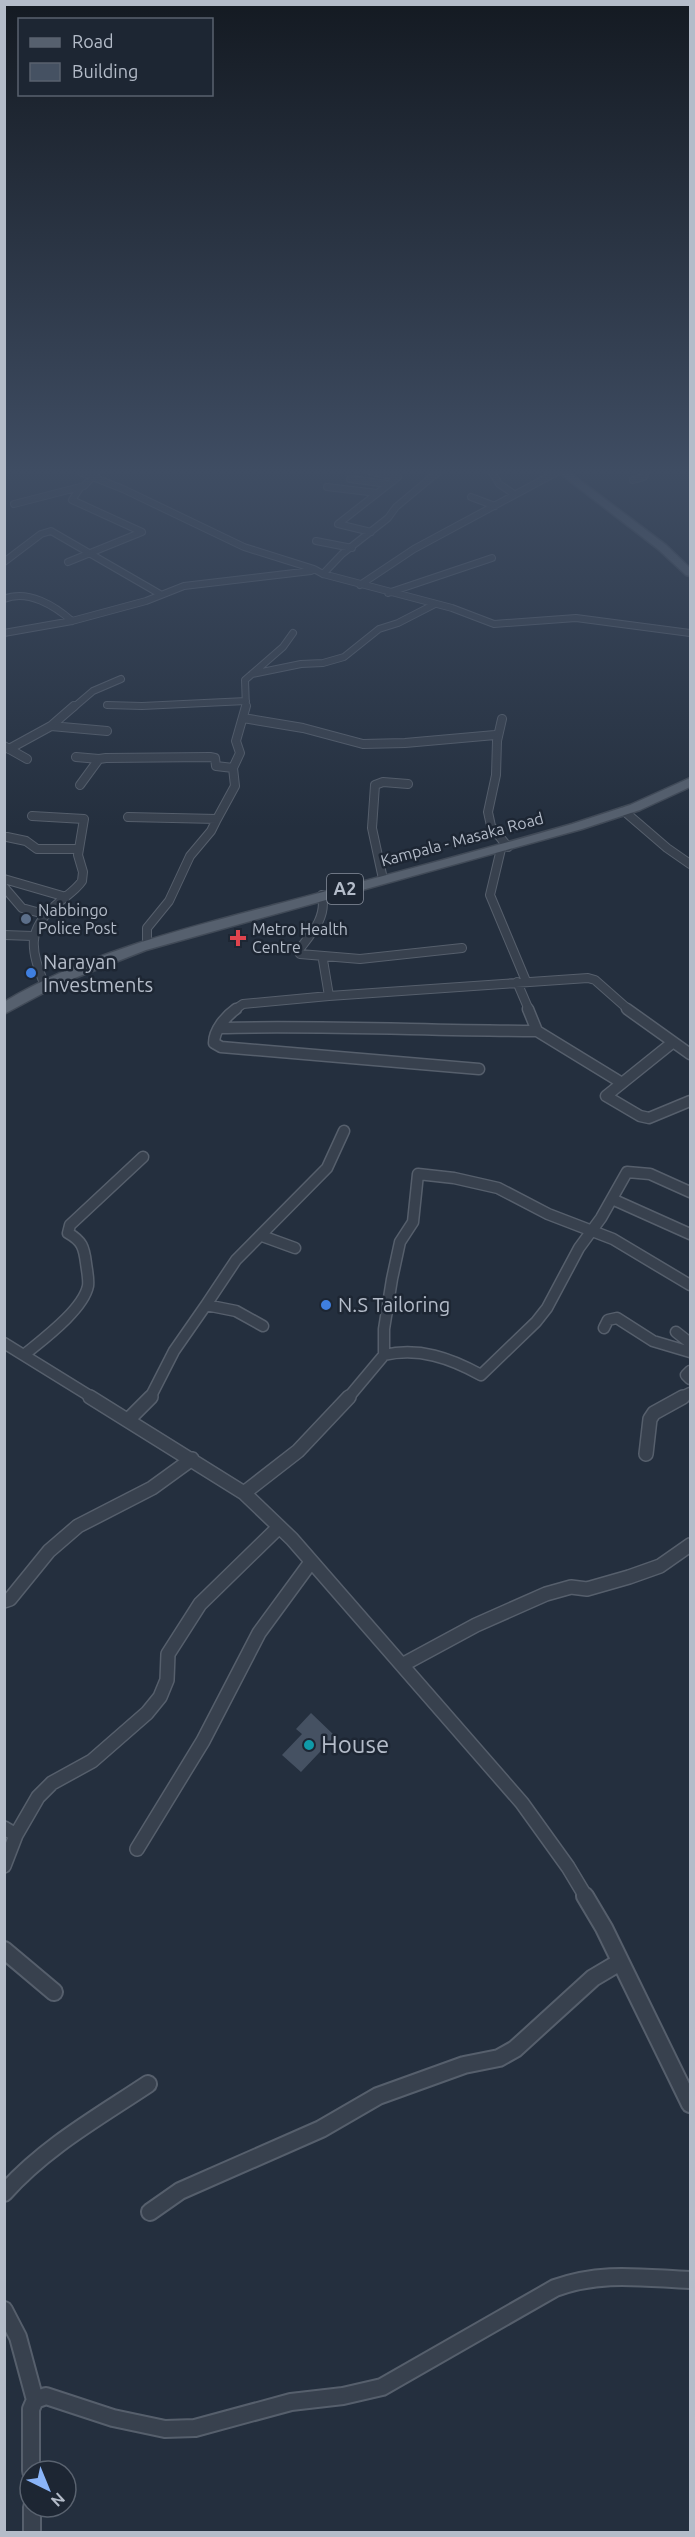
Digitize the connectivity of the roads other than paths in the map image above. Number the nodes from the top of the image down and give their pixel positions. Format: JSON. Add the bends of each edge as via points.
{"nodes":[{"id":1,"x":154,"y":590,"type":"edge"},
{"id":2,"x":172,"y":590,"type":"edge"},
{"id":3,"x":379,"y":590,"type":"edge"},
{"id":4,"x":396,"y":590,"type":"edge"},
{"id":5,"x":388,"y":593,"type":"junction"},
{"id":6,"x":160,"y":594,"type":"junction"},
{"id":7,"x":4,"y":599,"type":"edge"},
{"id":8,"x":435,"y":604,"type":"junction"},
{"id":9,"x":72,"y":621,"type":"junction"},
{"id":10,"x":4,"y":633,"type":"edge"},
{"id":11,"x":293,"y":633,"type":"dead end"},
{"id":12,"x":690,"y":633,"type":"edge"},
{"id":13,"x":250,"y":674,"type":"junction"},
{"id":14,"x":121,"y":680,"type":"dead end"},
{"id":15,"x":246,"y":701,"type":"junction"},
{"id":16,"x":107,"y":705,"type":"dead end"},
{"id":17,"x":243,"y":718,"type":"junction"},
{"id":18,"x":502,"y":719,"type":"dead end"},
{"id":19,"x":51,"y":726,"type":"junction"},
{"id":20,"x":107,"y":731,"type":"dead end"},
{"id":21,"x":495,"y":735,"type":"junction"},
{"id":22,"x":9,"y":749,"type":"edge"},
{"id":23,"x":76,"y":757,"type":"dead end"},
{"id":24,"x":4,"y":758,"type":"edge"},
{"id":25,"x":27,"y":759,"type":"dead end"},
{"id":26,"x":99,"y":759,"type":"junction"},
{"id":27,"x":233,"y":768,"type":"junction"},
{"id":28,"x":690,"y":782,"type":"edge"},
{"id":29,"x":408,"y":784,"type":"dead end"},
{"id":30,"x":80,"y":785,"type":"dead end"},
{"id":31,"x":624,"y":811,"type":"junction"},
{"id":32,"x":32,"y":816,"type":"dead end"},
{"id":33,"x":128,"y":817,"type":"dead end"},
{"id":34,"x":217,"y":819,"type":"junction"},
{"id":35,"x":7,"y":837,"type":"dead end"},
{"id":36,"x":504,"y":848,"type":"junction"},
{"id":37,"x":78,"y":849,"type":"junction"},
{"id":38,"x":482,"y":854,"type":"junction"},
{"id":39,"x":496,"y":863,"type":"junction"},
{"id":40,"x":690,"y":864,"type":"edge"},
{"id":41,"x":4,"y":879,"type":"edge"},
{"id":42,"x":383,"y":879,"type":"junction"},
{"id":43,"x":4,"y":887,"type":"edge"},
{"id":44,"x":322,"y":895,"type":"junction"},
{"id":45,"x":66,"y":897,"type":"junction"},
{"id":46,"x":44,"y":914,"type":"junction"},
{"id":47,"x":4,"y":935,"type":"edge"},
{"id":48,"x":33,"y":936,"type":"junction"},
{"id":49,"x":147,"y":945,"type":"junction"},
{"id":50,"x":462,"y":948,"type":"dead end"},
{"id":51,"x":323,"y":960,"type":"junction"},
{"id":52,"x":522,"y":982,"type":"junction"},
{"id":53,"x":45,"y":986,"type":"junction"},
{"id":54,"x":329,"y":996,"type":"junction"},
{"id":55,"x":4,"y":1009,"type":"edge"},
{"id":56,"x":219,"y":1028,"type":"junction"},
{"id":57,"x":537,"y":1031,"type":"junction"},
{"id":58,"x":672,"y":1043,"type":"junction"},
{"id":59,"x":690,"y":1054,"type":"edge"},
{"id":60,"x":479,"y":1069,"type":"dead end"},
{"id":61,"x":622,"y":1083,"type":"junction"},
{"id":62,"x":690,"y":1101,"type":"edge"},
{"id":63,"x":344,"y":1131,"type":"dead end"},
{"id":64,"x":142,"y":1157,"type":"dead end"},
{"id":65,"x":690,"y":1192,"type":"edge"},
{"id":66,"x":612,"y":1198,"type":"junction"},
{"id":67,"x":590,"y":1231,"type":"junction"},
{"id":68,"x":690,"y":1234,"type":"edge"},
{"id":69,"x":262,"y":1236,"type":"junction"},
{"id":70,"x":295,"y":1248,"type":"dead end"},
{"id":71,"x":690,"y":1285,"type":"edge"},
{"id":72,"x":206,"y":1305,"type":"junction"},
{"id":73,"x":263,"y":1326,"type":"dead end"},
{"id":74,"x":604,"y":1328,"type":"dead end"},
{"id":75,"x":676,"y":1332,"type":"dead end"},
{"id":76,"x":4,"y":1343,"type":"edge"},
{"id":77,"x":690,"y":1343,"type":"edge"},
{"id":78,"x":690,"y":1352,"type":"edge"},
{"id":79,"x":24,"y":1355,"type":"junction"},
{"id":80,"x":384,"y":1355,"type":"junction"},
{"id":81,"x":690,"y":1371,"type":"edge"},
{"id":82,"x":690,"y":1379,"type":"edge"},
{"id":83,"x":690,"y":1393,"type":"edge"},
{"id":84,"x":128,"y":1420,"type":"junction"},
{"id":85,"x":646,"y":1454,"type":"dead end"},
{"id":86,"x":192,"y":1459,"type":"junction"},
{"id":87,"x":244,"y":1493,"type":"junction"},
{"id":88,"x":279,"y":1527,"type":"junction"},
{"id":89,"x":690,"y":1545,"type":"edge"},
{"id":90,"x":311,"y":1562,"type":"junction"},
{"id":91,"x":4,"y":1601,"type":"edge"},
{"id":92,"x":402,"y":1665,"type":"junction"},
{"id":93,"x":10,"y":1832,"type":"edge"},
{"id":94,"x":137,"y":1849,"type":"dead end"},
{"id":95,"x":4,"y":1866,"type":"edge"},
{"id":96,"x":4,"y":1950,"type":"edge"},
{"id":97,"x":620,"y":1962,"type":"junction"},
{"id":98,"x":54,"y":1992,"type":"dead end"},
{"id":99,"x":148,"y":2084,"type":"dead end"},
{"id":100,"x":690,"y":2104,"type":"edge"},
{"id":101,"x":4,"y":2193,"type":"edge"},
{"id":102,"x":150,"y":2212,"type":"dead end"},
{"id":103,"x":690,"y":2280,"type":"edge"},
{"id":104,"x":4,"y":2310,"type":"edge"},
{"id":105,"x":35,"y":2400,"type":"junction"},
{"id":106,"x":31,"y":2459,"type":"edge"}],
"edges":[{"from":1,"to":6,"type":"street"},
{"from":2,"to":6,"type":"street"},
{"from":3,"to":5,"type":"street"},
{"from":4,"to":5,"type":"street"},
{"from":5,"to":8,"type":"street"},
{"from":6,"to":9,"type":"street"},
{"from":7,"to":9,"type":"street","via":[[15,596],[47,604]]},
{"from":8,"to":12,"type":"street","via":[[494,624],[576,618]]},
{"from":8,"to":13,"type":"street","via":[[379,629],[344,657]]},
{"from":9,"to":10,"type":"street"},
{"from":11,"to":13,"type":"street","via":[[280,651]]},
{"from":13,"to":15,"type":"street","via":[[245,680]]},
{"from":14,"to":19,"type":"street","via":[[93,691]]},
{"from":15,"to":16,"type":"street"},
{"from":15,"to":17,"type":"street"},
{"from":17,"to":21,"type":"street","via":[[363,744]]},
{"from":17,"to":27,"type":"street","via":[[236,741],[239,758]]},
{"from":18,"to":21,"type":"street"},
{"from":19,"to":20,"type":"street"},
{"from":19,"to":22,"type":"street"},
{"from":21,"to":36,"type":"street","via":[[496,775],[487,812]]},
{"from":22,"to":24,"type":"street"},
{"from":22,"to":25,"type":"street"},
{"from":23,"to":26,"type":"street"},
{"from":26,"to":27,"type":"street","via":[[210,756],[216,766]]},
{"from":26,"to":30,"type":"street"},
{"from":27,"to":34,"type":"street","via":[[235,786]]},
{"from":28,"to":31,"type":"main road","name":"Kampala - Masaka Road","number":"A2"},
{"from":29,"to":42,"type":"street","via":[[375,785],[372,828]]},
{"from":31,"to":36,"type":"main road","name":"Kampala - Masaka Road","number":"A2"},
{"from":31,"to":40,"type":"street"},
{"from":32,"to":37,"type":"street","via":[[84,819]]},
{"from":33,"to":34,"type":"street"},
{"from":34,"to":49,"type":"street","via":[[190,856],[170,901],[147,928]]},
{"from":35,"to":37,"type":"street","via":[[26,841],[37,849]]},
{"from":36,"to":38,"type":"main road","name":"Kampala - Masaka Road","number":"A2"},
{"from":36,"to":39,"type":"street"},
{"from":37,"to":45,"type":"street","via":[[83,879]]},
{"from":38,"to":39,"type":"street"},
{"from":38,"to":42,"type":"main road","name":"Kampala - Masaka Road","number":"A2"},
{"from":39,"to":52,"type":"street","via":[[490,895]]},
{"from":41,"to":45,"type":"street"},
{"from":42,"to":44,"type":"main road","name":"Kampala - Masaka Road","number":"A2"},
{"from":43,"to":46,"type":"street","via":[[22,908]]},
{"from":44,"to":49,"type":"main road","name":"Kampala - Masaka Road","number":"A2"},
{"from":44,"to":51,"type":"street","via":[[324,913],[298,951]]},
{"from":45,"to":46,"type":"street"},
{"from":46,"to":48,"type":"street"},
{"from":47,"to":48,"type":"street"},
{"from":48,"to":53,"type":"street","via":[[32,954]]},
{"from":49,"to":53,"type":"main road","name":"Kampala - Masaka Road","number":"A2"},
{"from":50,"to":51,"type":"street"},
{"from":51,"to":54,"type":"street"},
{"from":52,"to":54,"type":"street"},
{"from":52,"to":57,"type":"street"},
{"from":52,"to":58,"type":"street","via":[[592,979]]},
{"from":53,"to":55,"type":"main road","name":"Kampala - Masaka Road","number":"A2"},
{"from":54,"to":56,"type":"street","via":[[243,1004]]},
{"from":56,"to":57,"type":"street"},
{"from":56,"to":60,"type":"street","via":[[213,1040],[221,1047]]},
{"from":57,"to":61,"type":"street"},
{"from":58,"to":59,"type":"street"},
{"from":58,"to":61,"type":"street"},
{"from":61,"to":62,"type":"street","via":[[606,1096],[645,1118]]},
{"from":63,"to":69,"type":"street","via":[[327,1168]]},
{"from":64,"to":79,"type":"street","via":[[70,1225],[68,1233],[85,1247],[87,1290],[55,1328]]},
{"from":65,"to":66,"type":"street","via":[[631,1170]]},
{"from":66,"to":67,"type":"street"},
{"from":66,"to":68,"type":"street"},
{"from":67,"to":71,"type":"street","via":[[613,1239]]},
{"from":67,"to":80,"type":"street","via":[[547,1308],[481,1375],[411,1350]]},
{"from":67,"to":80,"type":"street","via":[[498,1188],[418,1174],[413,1222],[400,1242],[392,1279]]},
{"from":69,"to":70,"type":"street"},
{"from":69,"to":72,"type":"street","via":[[236,1260]]},
{"from":72,"to":73,"type":"street","via":[[230,1309]]},
{"from":72,"to":84,"type":"street","via":[[174,1351],[152,1396]]},
{"from":74,"to":78,"type":"street","via":[[608,1320],[617,1318],[653,1341]]},
{"from":75,"to":77,"type":"street"},
{"from":76,"to":79,"type":"street"},
{"from":79,"to":84,"type":"street"},
{"from":80,"to":87,"type":"street","via":[[298,1451]]},
{"from":81,"to":82,"type":"street","via":[[686,1374]]},
{"from":83,"to":85,"type":"street","via":[[654,1413]]},
{"from":84,"to":86,"type":"street"},
{"from":86,"to":87,"type":"street"},
{"from":86,"to":91,"type":"street","via":[[152,1488],[78,1526],[49,1551],[10,1599]]},
{"from":87,"to":88,"type":"street"},
{"from":88,"to":90,"type":"street"},
{"from":88,"to":93,"type":"street","via":[[200,1604],[168,1654],[160,1697],[147,1713],[92,1761],[52,1783]]},
{"from":89,"to":92,"type":"street","via":[[660,1566],[629,1577],[587,1589],[572,1587],[546,1593]]},
{"from":90,"to":92,"type":"street"},
{"from":90,"to":94,"type":"street","via":[[259,1634],[192,1761]]},
{"from":92,"to":97,"type":"street","via":[[522,1803],[568,1867]]},
{"from":93,"to":95,"type":"street"},
{"from":96,"to":98,"type":"street"},
{"from":97,"to":100,"type":"street"},
{"from":97,"to":102,"type":"street","via":[[593,1978],[515,2049],[499,2058],[464,2065],[378,2096],[321,2129],[180,2191]]},
{"from":99,"to":101,"type":"street","via":[[50,2150]]},
{"from":103,"to":105,"type":"street","via":[[609,2276],[580,2279],[555,2288],[382,2387],[291,2402],[195,2428],[165,2429],[113,2418],[46,2396]]},
{"from":104,"to":105,"type":"street","via":[[18,2337]]},
{"from":105,"to":106,"type":"street","via":[[31,2409]]}]}
